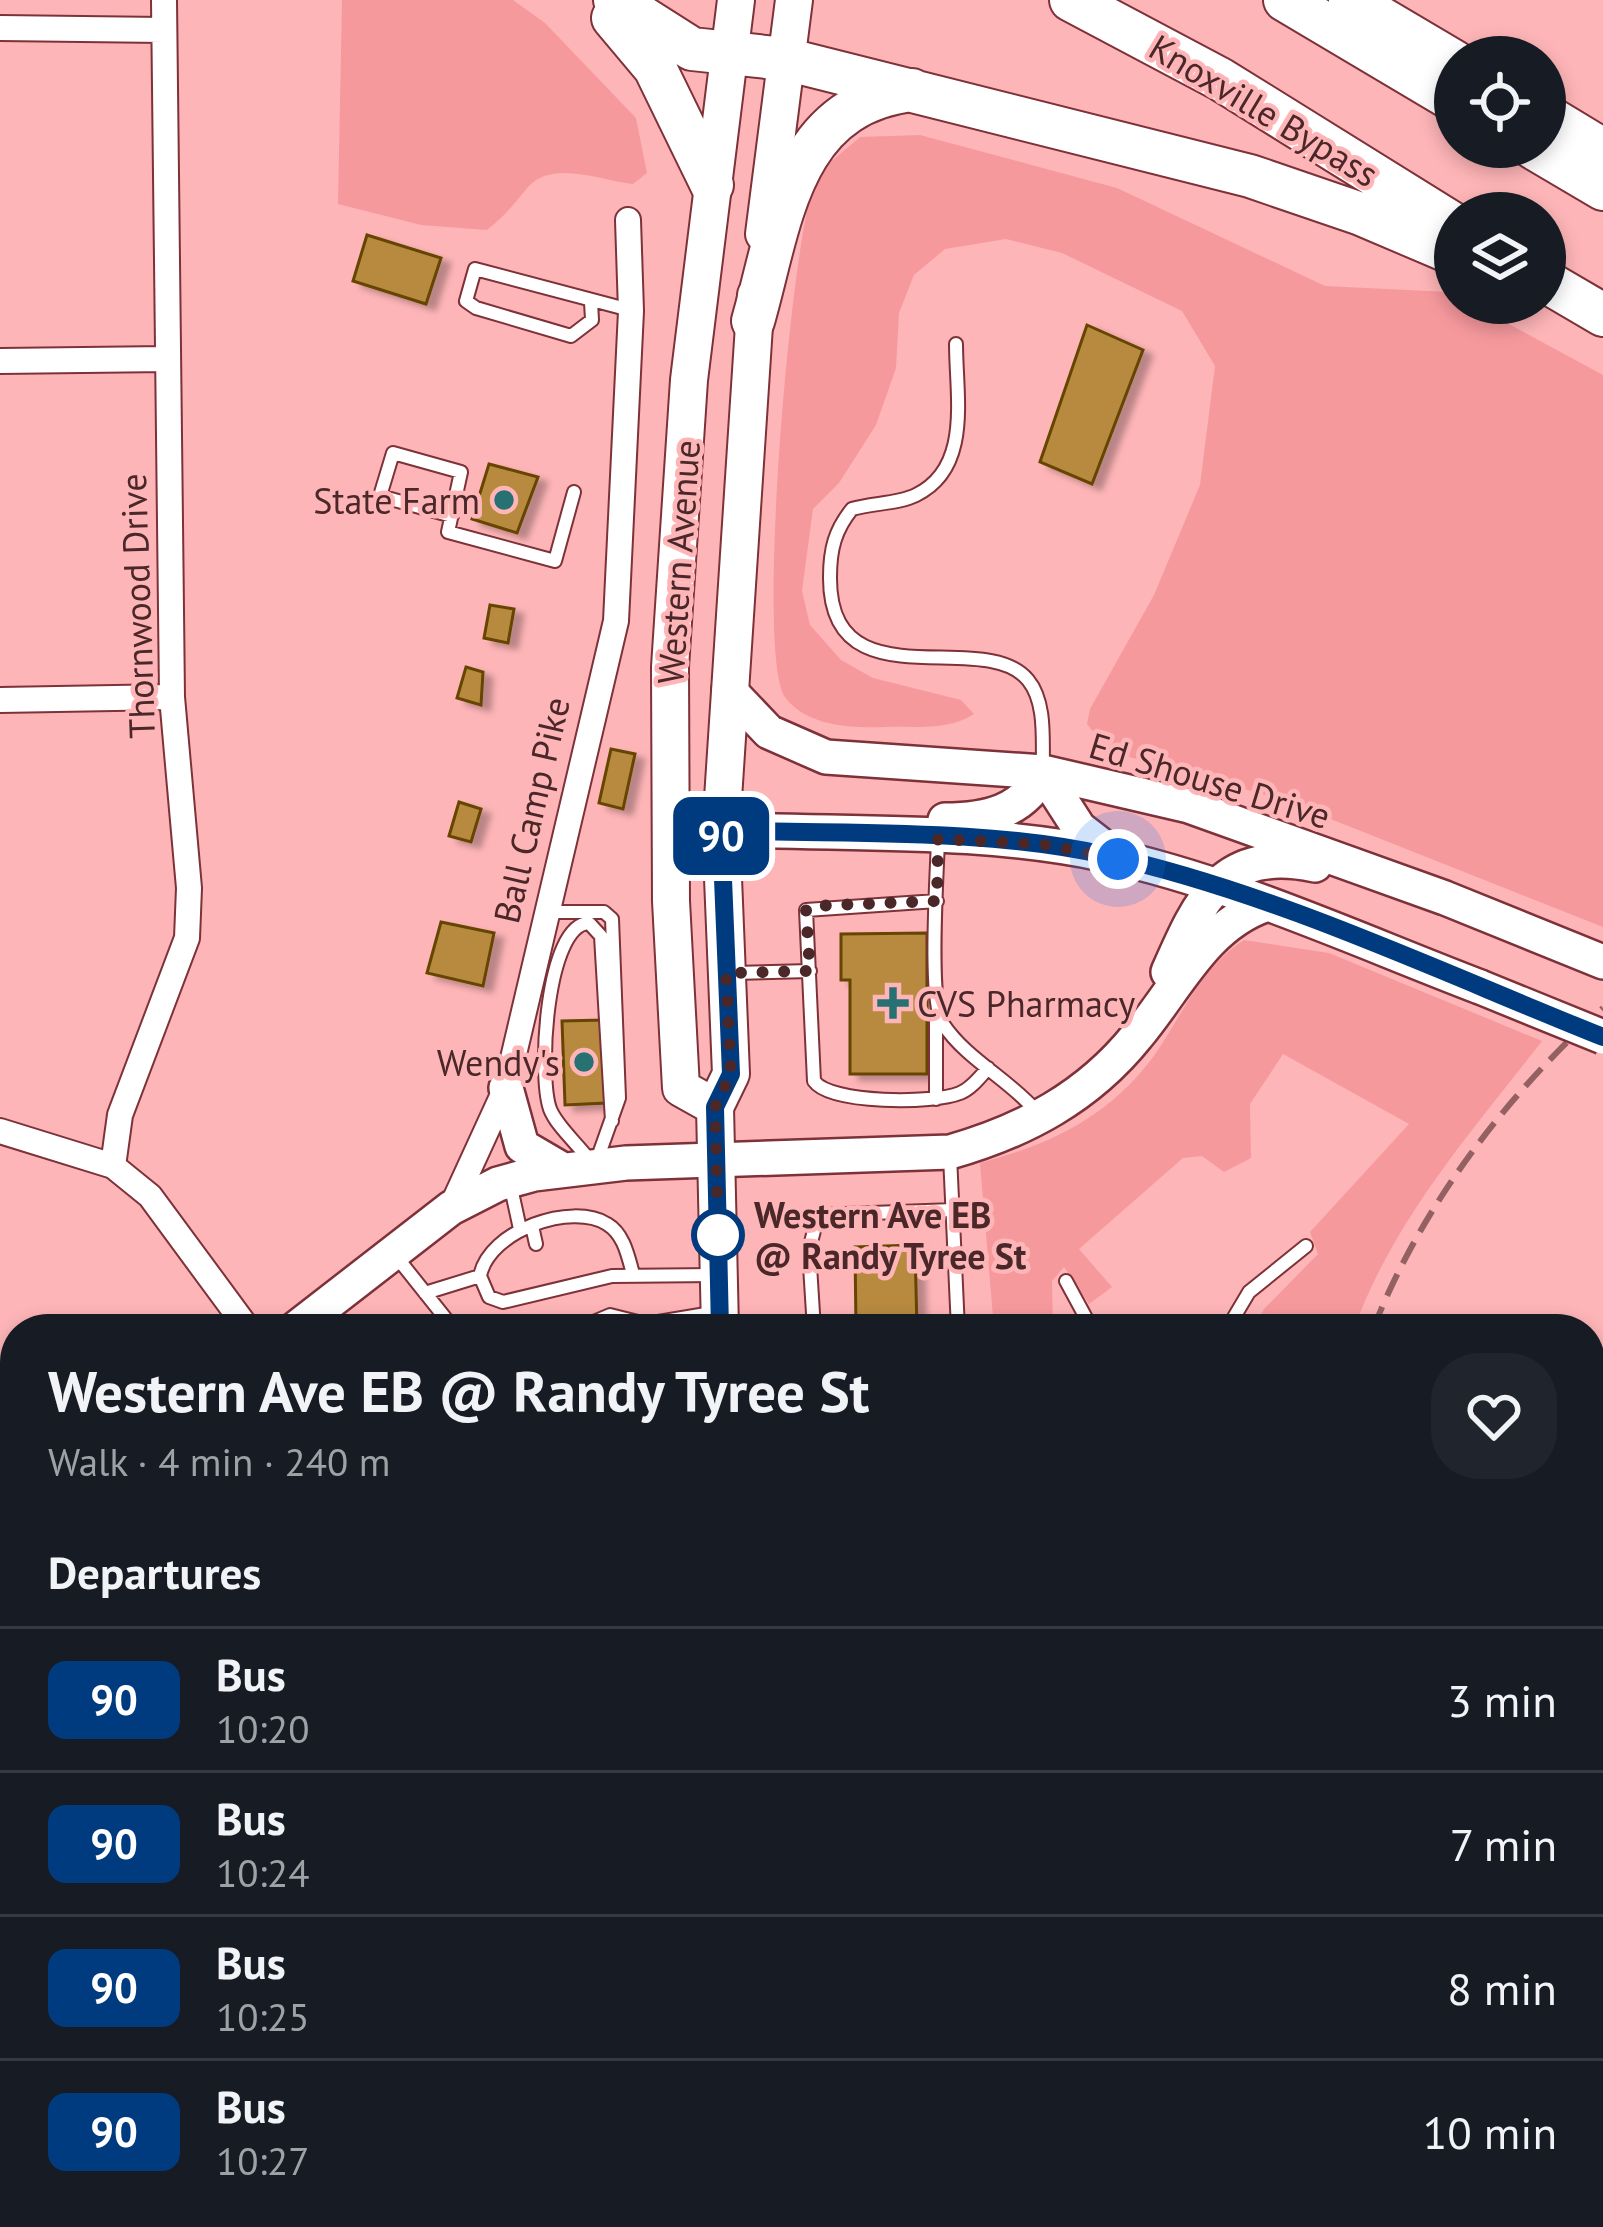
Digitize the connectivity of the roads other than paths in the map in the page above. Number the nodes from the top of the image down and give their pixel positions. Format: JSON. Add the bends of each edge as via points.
{"nodes":[{"id":1,"x":164,"y":0,"type":"edge"},
{"id":2,"x":596,"y":0,"type":"edge"},
{"id":3,"x":615,"y":0,"type":"edge"},
{"id":4,"x":736,"y":0,"type":"edge"},
{"id":5,"x":794,"y":0,"type":"edge"},
{"id":6,"x":1071,"y":0,"type":"edge"},
{"id":7,"x":1285,"y":0,"type":"edge"},
{"id":8,"x":1350,"y":0,"type":"edge"},
{"id":9,"x":0,"y":28,"type":"edge"},
{"id":10,"x":163,"y":30,"type":"junction"},
{"id":11,"x":1434,"y":50,"type":"edge"},
{"id":12,"x":729,"y":55,"type":"junction"},
{"id":13,"x":784,"y":59,"type":"junction"},
{"id":14,"x":1434,"y":89,"type":"edge"},
{"id":15,"x":916,"y":90,"type":"junction"},
{"id":16,"x":1566,"y":128,"type":"edge"},
{"id":17,"x":1603,"y":150,"type":"edge"},
{"id":18,"x":1566,"y":167,"type":"edge"},
{"id":19,"x":712,"y":185,"type":"junction"},
{"id":20,"x":1603,"y":189,"type":"edge"},
{"id":21,"x":1434,"y":212,"type":"edge"},
{"id":22,"x":628,"y":220,"type":"dead end"},
{"id":23,"x":1434,"y":245,"type":"edge"},
{"id":24,"x":1566,"y":293,"type":"edge"},
{"id":25,"x":591,"y":302,"type":"junction"},
{"id":26,"x":1566,"y":310,"type":"edge"},
{"id":27,"x":631,"y":311,"type":"junction"},
{"id":28,"x":1603,"y":315,"type":"edge"},
{"id":29,"x":753,"y":321,"type":"junction"},
{"id":30,"x":1603,"y":328,"type":"edge"},
{"id":31,"x":956,"y":344,"type":"dead end"},
{"id":32,"x":166,"y":359,"type":"junction"},
{"id":33,"x":0,"y":361,"type":"edge"},
{"id":34,"x":574,"y":492,"type":"dead end"},
{"id":35,"x":452,"y":516,"type":"junction"},
{"id":36,"x":729,"y":690,"type":"junction"},
{"id":37,"x":172,"y":697,"type":"junction"},
{"id":38,"x":0,"y":700,"type":"edge"},
{"id":39,"x":668,"y":710,"type":"junction"},
{"id":40,"x":1043,"y":772,"type":"junction"},
{"id":41,"x":721,"y":830,"type":"junction"},
{"id":42,"x":813,"y":834,"type":"junction"},
{"id":43,"x":938,"y":839,"type":"junction"},
{"id":44,"x":1118,"y":859,"type":"junction"},
{"id":45,"x":1215,"y":885,"type":"junction"},
{"id":46,"x":1445,"y":898,"type":"junction"},
{"id":47,"x":937,"y":901,"type":"junction"},
{"id":48,"x":1265,"y":905,"type":"junction"},
{"id":49,"x":547,"y":912,"type":"junction"},
{"id":50,"x":1603,"y":962,"type":"edge"},
{"id":51,"x":810,"y":971,"type":"junction"},
{"id":52,"x":726,"y":973,"type":"junction"},
{"id":53,"x":936,"y":1012,"type":"junction"},
{"id":54,"x":1150,"y":1019,"type":"junction"},
{"id":55,"x":1603,"y":1037,"type":"edge"},
{"id":56,"x":988,"y":1068,"type":"junction"},
{"id":57,"x":506,"y":1088,"type":"junction"},
{"id":58,"x":936,"y":1099,"type":"junction"},
{"id":59,"x":715,"y":1107,"type":"junction"},
{"id":60,"x":1041,"y":1118,"type":"junction"},
{"id":61,"x":612,"y":1121,"type":"junction"},
{"id":62,"x":0,"y":1131,"type":"edge"},
{"id":63,"x":950,"y":1152,"type":"junction"},
{"id":64,"x":717,"y":1162,"type":"junction"},
{"id":65,"x":113,"y":1166,"type":"junction"},
{"id":66,"x":578,"y":1168,"type":"junction"},
{"id":67,"x":510,"y":1181,"type":"junction"},
{"id":68,"x":451,"y":1208,"type":"junction"},
{"id":69,"x":952,"y":1210,"type":"junction"},
{"id":70,"x":574,"y":1220,"type":"junction"},
{"id":71,"x":520,"y":1228,"type":"junction"},
{"id":72,"x":578,"y":1235,"type":"dead end"},
{"id":73,"x":536,"y":1244,"type":"dead end"},
{"id":74,"x":1306,"y":1246,"type":"dead end"},
{"id":75,"x":513,"y":1250,"type":"dead end"},
{"id":76,"x":394,"y":1252,"type":"junction"},
{"id":77,"x":633,"y":1274,"type":"junction"},
{"id":78,"x":480,"y":1276,"type":"junction"},
{"id":79,"x":1066,"y":1281,"type":"dead end"},
{"id":80,"x":425,"y":1293,"type":"junction"},
{"id":81,"x":719,"y":1305,"type":"edge"},
{"id":82,"x":237,"y":1314,"type":"edge"},
{"id":83,"x":314,"y":1314,"type":"edge"},
{"id":84,"x":442,"y":1314,"type":"edge"},
{"id":85,"x":688,"y":1314,"type":"edge"},
{"id":86,"x":813,"y":1314,"type":"edge"},
{"id":87,"x":957,"y":1314,"type":"edge"},
{"id":88,"x":1084,"y":1314,"type":"edge"},
{"id":89,"x":1236,"y":1314,"type":"edge"}],
"edges":[{"from":1,"to":10,"type":"street","name":"Thornwood Drive"},
{"from":2,"to":19,"type":"highway","via":[[656,68]]},
{"from":3,"to":12,"type":"highway","via":[[692,50]]},
{"from":4,"to":12,"type":"main road","name":"Western Avenue"},
{"from":5,"to":13,"type":"main road","name":"Western Avenue"},
{"from":6,"to":21,"type":"highway","name":"Knoxville Bypass","via":[[1220,80]]},
{"from":7,"to":14,"type":"highway"},
{"from":8,"to":11,"type":"highway"},
{"from":9,"to":10,"type":"street"},
{"from":10,"to":32,"type":"street","name":"Thornwood Drive"},
{"from":12,"to":13,"type":"highway"},
{"from":12,"to":19,"type":"main road","name":"Western Avenue"},
{"from":13,"to":15,"type":"highway"},
{"from":13,"to":29,"type":"main road","name":"Western Avenue"},
{"from":15,"to":23,"type":"highway","via":[[1250,176]]},
{"from":15,"to":29,"type":"highway","via":[[866,100],[820,134],[797,168]]},
{"from":16,"to":17,"type":"highway"},
{"from":18,"to":20,"type":"highway"},
{"from":19,"to":39,"type":"main road","name":"Western Avenue","via":[[689,380]]},
{"from":22,"to":27,"type":"street","name":"Ball Camp Pike"},
{"from":24,"to":28,"type":"highway"},
{"from":25,"to":25,"type":"lane","via":[[476,269],[465,290],[476,308],[571,336],[592,320]]},
{"from":25,"to":27,"type":"lane"},
{"from":26,"to":30,"type":"highway"},
{"from":27,"to":49,"type":"street","name":"Ball Camp Pike","via":[[622,581]]},
{"from":29,"to":36,"type":"main road","name":"Western Avenue"},
{"from":31,"to":40,"type":"lane","via":[[957,444],[942,479],[912,498],[852,509],[836,528],[830,592],[844,627],[870,648],[902,659],[980,658],[1028,680],[1040,708]]},
{"from":32,"to":33,"type":"street"},
{"from":32,"to":37,"type":"street","name":"Thornwood Drive"},
{"from":34,"to":35,"type":"lane","via":[[555,561],[448,532]]},
{"from":35,"to":35,"type":"lane","via":[[461,472],[393,453],[380,496]]},
{"from":36,"to":40,"type":"street","name":"Ed Shouse Drive","via":[[769,732],[826,757]]},
{"from":36,"to":41,"type":"main road","name":"Western Avenue"},
{"from":37,"to":38,"type":"street"},
{"from":37,"to":65,"type":"street","name":"Thornwood Drive","via":[[187,938],[120,1115]]},
{"from":39,"to":41,"type":"main road","via":[[687,790],[701,820]]},
{"from":39,"to":59,"type":"main road","name":"Western Avenue","via":[[681,1088]]},
{"from":40,"to":42,"type":"street","via":[[992,818],[865,821]]},
{"from":40,"to":44,"type":"street","via":[[1079,828]]},
{"from":40,"to":46,"type":"street","name":"Ed Shouse Drive","via":[[1189,806]]},
{"from":41,"to":42,"type":"street"},
{"from":41,"to":52,"type":"main road","name":"Western Avenue"},
{"from":42,"to":43,"type":"street"},
{"from":43,"to":44,"type":"street","via":[[1041,844]]},
{"from":43,"to":47,"type":"lane"},
{"from":44,"to":45,"type":"street"},
{"from":45,"to":46,"type":"street","via":[[1265,860],[1317,866],[1397,895]]},
{"from":45,"to":48,"type":"street"},
{"from":45,"to":54,"type":"street","via":[[1181,940]]},
{"from":46,"to":50,"type":"street","name":"Ed Shouse Drive"},
{"from":47,"to":51,"type":"lane","via":[[812,906]]},
{"from":47,"to":53,"type":"lane"},
{"from":48,"to":54,"type":"street","via":[[1212,939]]},
{"from":48,"to":55,"type":"street","bridge":true},
{"from":49,"to":57,"type":"street","name":"Ball Camp Pike"},
{"from":49,"to":61,"type":"lane","via":[[604,912],[612,919],[619,1098]]},
{"from":51,"to":52,"type":"lane"},
{"from":51,"to":58,"type":"lane","via":[[820,1089]]},
{"from":52,"to":59,"type":"main road","name":"Western Avenue","via":[[731,1074]]},
{"from":53,"to":56,"type":"lane"},
{"from":53,"to":58,"type":"lane"},
{"from":54,"to":60,"type":"street","via":[[1095,1081]]},
{"from":56,"to":58,"type":"lane","via":[[964,1092]]},
{"from":56,"to":60,"type":"lane"},
{"from":57,"to":66,"type":"street","via":[[522,1146]]},
{"from":57,"to":68,"type":"street","name":"Ball Camp Pike"},
{"from":59,"to":64,"type":"main road","name":"Western Avenue"},
{"from":60,"to":63,"type":"street"},
{"from":61,"to":66,"type":"lane"},
{"from":61,"to":66,"type":"lane","via":[[601,936],[580,923],[564,938],[548,1006],[549,1108]]},
{"from":62,"to":65,"type":"street"},
{"from":63,"to":64,"type":"street"},
{"from":63,"to":69,"type":"lane"},
{"from":64,"to":66,"type":"street"},
{"from":64,"to":81,"type":"main road","name":"Western Avenue"},
{"from":65,"to":82,"type":"street","via":[[150,1196]]},
{"from":66,"to":67,"type":"street"},
{"from":67,"to":68,"type":"street"},
{"from":67,"to":71,"type":"lane"},
{"from":68,"to":76,"type":"street","name":"Ball Camp Pike"},
{"from":69,"to":86,"type":"lane","via":[[818,1215],[809,1250]]},
{"from":69,"to":87,"type":"lane"},
{"from":70,"to":71,"type":"lane"},
{"from":70,"to":72,"type":"lane"},
{"from":70,"to":77,"type":"lane","via":[[611,1225]]},
{"from":71,"to":73,"type":"lane"},
{"from":71,"to":75,"type":"lane"},
{"from":71,"to":78,"type":"lane","via":[[484,1255]]},
{"from":74,"to":89,"type":"lane","via":[[1249,1292]]},
{"from":76,"to":80,"type":"lane"},
{"from":76,"to":83,"type":"street","name":"Ball Camp Pike"},
{"from":77,"to":78,"type":"lane","via":[[587,1275],[489,1297]]},
{"from":77,"to":81,"type":"lane"},
{"from":78,"to":80,"type":"lane"},
{"from":79,"to":88,"type":"lane"},
{"from":80,"to":84,"type":"lane"},
{"from":81,"to":85,"type":"lane"}]}
